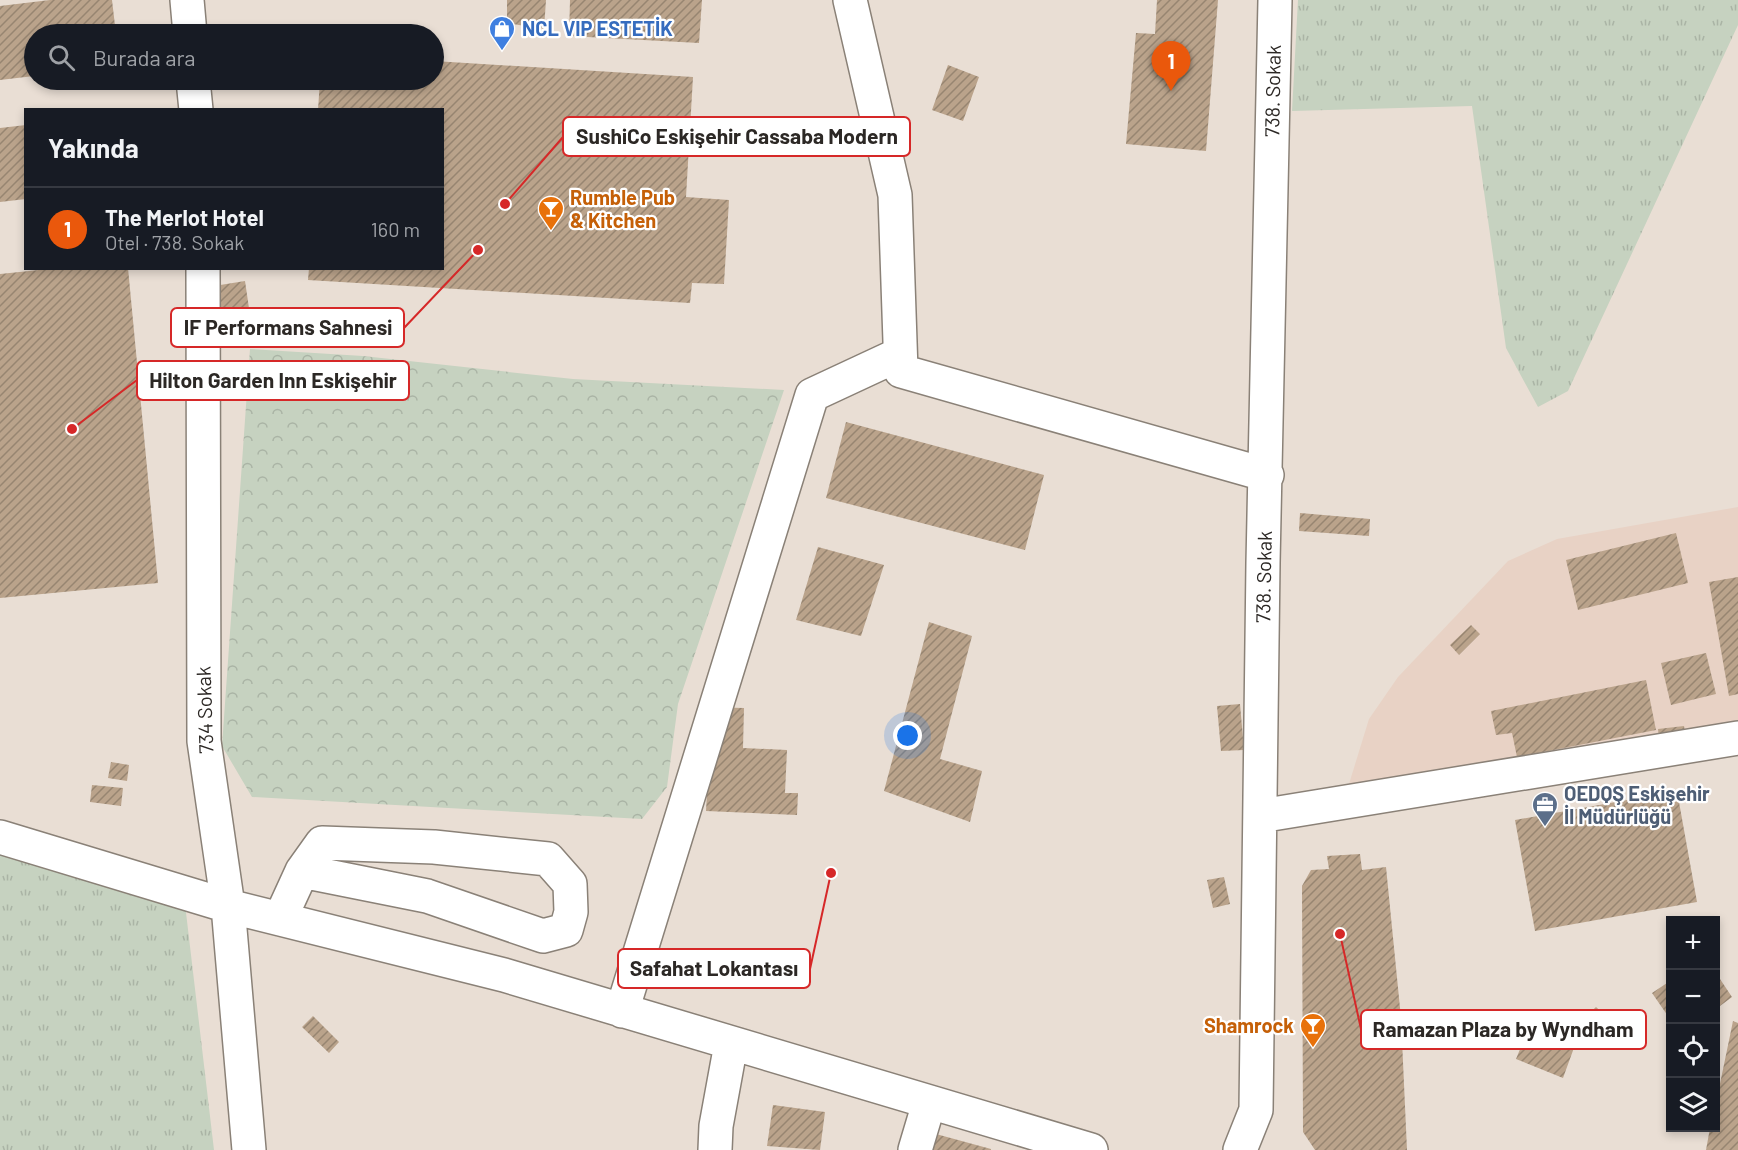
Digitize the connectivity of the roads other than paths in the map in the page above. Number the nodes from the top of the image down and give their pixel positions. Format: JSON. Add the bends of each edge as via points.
{"nodes":[{"id":1,"x":187,"y":0,"type":"edge"},
{"id":2,"x":850,"y":0,"type":"edge"},
{"id":3,"x":1275,"y":0,"type":"edge"},
{"id":4,"x":189,"y":24,"type":"edge"},
{"id":5,"x":195,"y":90,"type":"edge"},
{"id":6,"x":196,"y":108,"type":"edge"},
{"id":7,"x":203,"y":270,"type":"edge"},
{"id":8,"x":900,"y":354,"type":"junction"},
{"id":9,"x":1267,"y":475,"type":"junction"},
{"id":10,"x":1738,"y":738,"type":"edge"},
{"id":11,"x":1260,"y":816,"type":"junction"},
{"id":12,"x":0,"y":837,"type":"edge"},
{"id":13,"x":302,"y":871,"type":"junction"},
{"id":14,"x":228,"y":906,"type":"junction"},
{"id":15,"x":280,"y":919,"type":"junction"},
{"id":16,"x":622,"y":1011,"type":"junction"},
{"id":17,"x":731,"y":1044,"type":"junction"},
{"id":18,"x":929,"y":1103,"type":"junction"},
{"id":19,"x":249,"y":1150,"type":"edge"},
{"id":20,"x":716,"y":1150,"type":"edge"},
{"id":21,"x":915,"y":1150,"type":"edge"},
{"id":22,"x":1091,"y":1150,"type":"edge"},
{"id":23,"x":1240,"y":1150,"type":"edge"}],
"edges":[{"from":1,"to":4,"type":"street"},
{"from":2,"to":8,"type":"street","via":[[895,195]]},
{"from":3,"to":9,"type":"street","name":"738. Sokak"},
{"from":5,"to":6,"type":"street"},
{"from":7,"to":14,"type":"street","name":"734 Sokak","via":[[204,741]]},
{"from":8,"to":9,"type":"street","via":[[901,371]]},
{"from":8,"to":16,"type":"street","via":[[812,395]]},
{"from":9,"to":11,"type":"street","name":"738. Sokak"},
{"from":10,"to":11,"type":"street"},
{"from":11,"to":23,"type":"street","name":"738. Sokak","via":[[1257,1110]]},
{"from":12,"to":14,"type":"street"},
{"from":13,"to":13,"type":"street","via":[[322,843],[548,859],[570,884],[571,912],[566,930],[543,936],[427,896]]},
{"from":13,"to":15,"type":"street"},
{"from":14,"to":15,"type":"street"},
{"from":14,"to":19,"type":"street","name":"734 Sokak"},
{"from":15,"to":16,"type":"street","via":[[504,975]]},
{"from":16,"to":17,"type":"street"},
{"from":17,"to":18,"type":"street"},
{"from":17,"to":20,"type":"street","via":[[716,1126]]},
{"from":18,"to":21,"type":"street"},
{"from":18,"to":22,"type":"street"}]}
